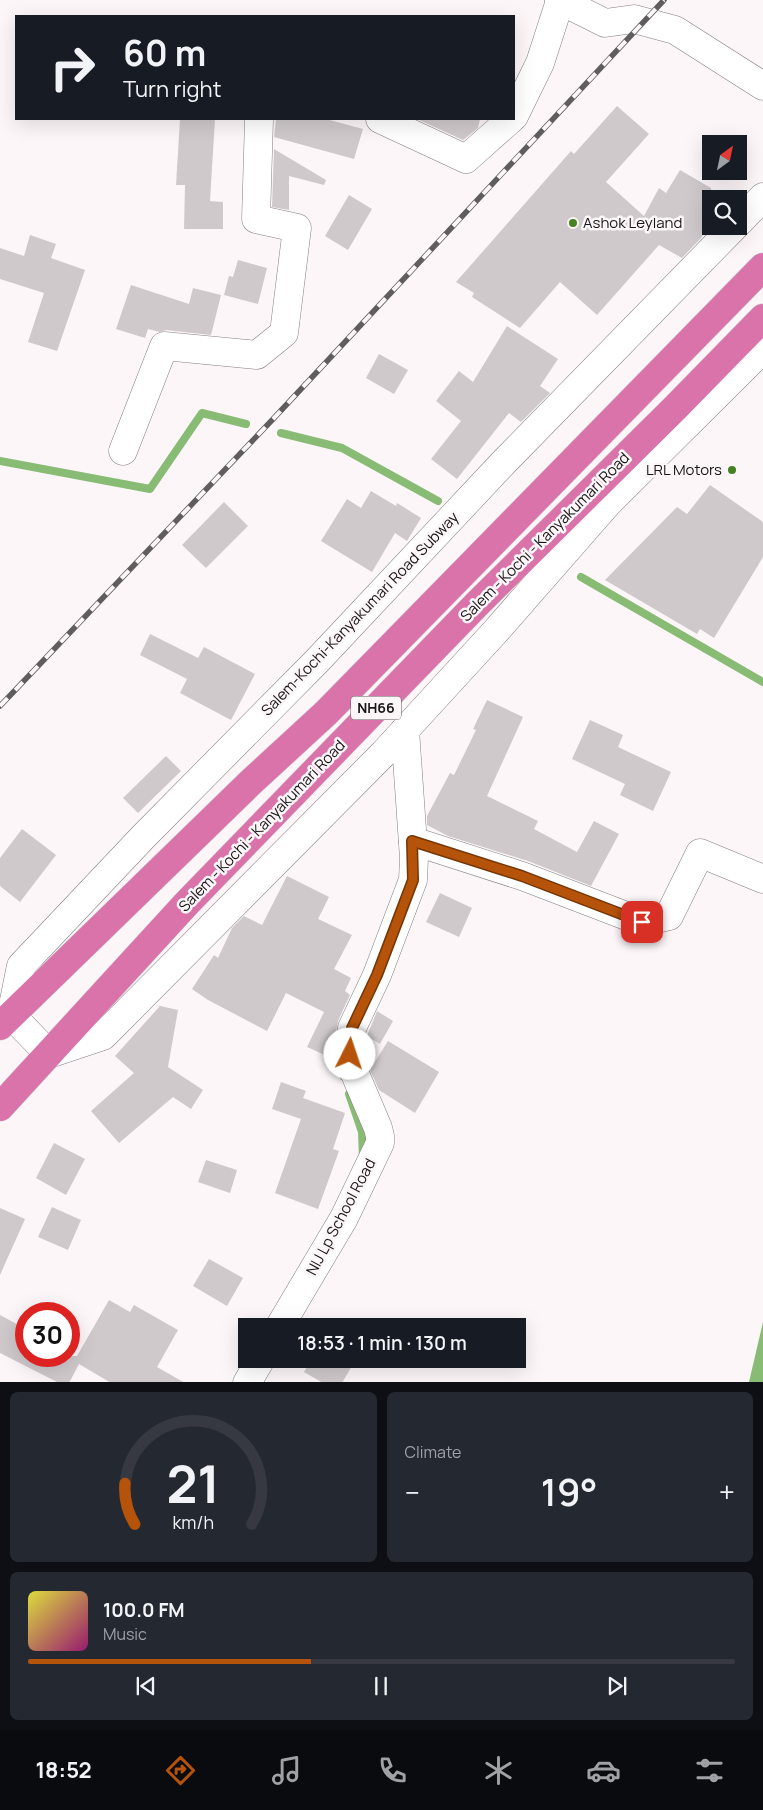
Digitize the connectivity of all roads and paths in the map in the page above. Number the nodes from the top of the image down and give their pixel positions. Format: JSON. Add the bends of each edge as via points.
{"nodes":[{"id":1,"x":559,"y":0,"type":"edge"},
{"id":2,"x":763,"y":86,"type":"edge"},
{"id":3,"x":515,"y":115,"type":"edge"},
{"id":4,"x":259,"y":120,"type":"edge"},
{"id":5,"x":382,"y":120,"type":"edge"},
{"id":6,"x":510,"y":120,"type":"edge"},
{"id":7,"x":763,"y":197,"type":"edge"},
{"id":8,"x":747,"y":214,"type":"edge"},
{"id":9,"x":726,"y":235,"type":"edge"},
{"id":10,"x":763,"y":268,"type":"edge"},
{"id":11,"x":763,"y":318,"type":"edge"},
{"id":12,"x":763,"y":349,"type":"edge"},
{"id":13,"x":123,"y":451,"type":"dead end"},
{"id":14,"x":405,"y":730,"type":"junction"},
{"id":15,"x":412,"y":841,"type":"junction"},
{"id":16,"x":763,"y":879,"type":"edge"},
{"id":17,"x":6,"y":1021,"type":"edge"},
{"id":18,"x":49,"y":1054,"type":"junction"},
{"id":19,"x":0,"y":1107,"type":"edge"},
{"id":20,"x":285,"y":1318,"type":"edge"},
{"id":21,"x":256,"y":1368,"type":"edge"},
{"id":22,"x":247,"y":1382,"type":"edge"}],
"edges":[{"from":1,"to":2,"type":"street","via":[[605,23],[634,20],[675,30]]},
{"from":1,"to":3,"type":"street","via":[[540,63]]},
{"from":4,"to":13,"type":"street","via":[[256,219],[297,228],[284,333],[257,355],[164,346]]},
{"from":5,"to":6,"type":"street","via":[[466,159]]},
{"from":7,"to":8,"type":"street"},
{"from":9,"to":17,"type":"street","name":"Salem-Kochi-Kanyakumari Road Subway","via":[[21,966]]},
{"from":10,"to":17,"type":"highway","number":"NH66","via":[[326,713]]},
{"from":11,"to":18,"type":"highway","name":"Salem - Kochi - Kanyakumari Road","number":"NH66","via":[[477,604],[187,903]]},
{"from":12,"to":14,"type":"street","via":[[608,503]]},
{"from":14,"to":15,"type":"street","name":"NIJ Lp School Road"},
{"from":14,"to":18,"type":"street","via":[[103,1036]]},
{"from":15,"to":16,"type":"street","via":[[522,876],[642,922],[669,916],[700,853]]},
{"from":15,"to":20,"type":"street","name":"NIJ Lp School Road","via":[[413,880],[377,975],[352,1028],[349,1047],[353,1069],[378,1128],[380,1143],[344,1218]]},
{"from":17,"to":18,"type":"street"},
{"from":18,"to":19,"type":"highway","name":"Salem - Kochi - Kanyakumari Road","number":"NH66"},
{"from":21,"to":22,"type":"street"}]}
